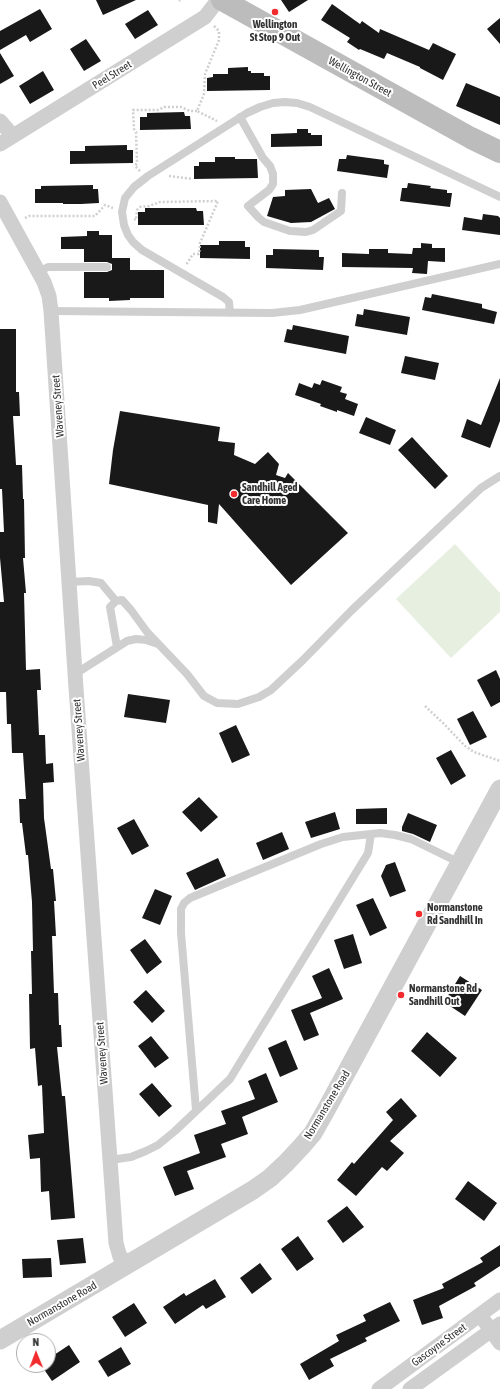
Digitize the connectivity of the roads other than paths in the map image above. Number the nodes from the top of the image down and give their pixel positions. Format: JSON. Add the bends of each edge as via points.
{"nodes":[{"id":1,"x":218,"y":0,"type":"edge"},
{"id":2,"x":222,"y":0,"type":"edge"},
{"id":3,"x":240,"y":117,"type":"junction"},
{"id":4,"x":0,"y":121,"type":"edge"},
{"id":5,"x":6,"y":140,"type":"edge"},
{"id":6,"x":500,"y":152,"type":"edge"},
{"id":7,"x":342,"y":193,"type":"dead end"},
{"id":8,"x":500,"y":197,"type":"edge"},
{"id":9,"x":0,"y":202,"type":"edge"},
{"id":10,"x":500,"y":264,"type":"edge"},
{"id":11,"x":107,"y":267,"type":"dead end"},
{"id":12,"x":38,"y":272,"type":"junction"},
{"id":13,"x":51,"y":311,"type":"junction"},
{"id":14,"x":230,"y":313,"type":"junction"},
{"id":15,"x":500,"y":476,"type":"edge"},
{"id":16,"x":69,"y":582,"type":"junction"},
{"id":17,"x":116,"y":601,"type":"junction"},
{"id":18,"x":160,"y":644,"type":"junction"},
{"id":19,"x":117,"y":647,"type":"junction"},
{"id":20,"x":75,"y":674,"type":"junction"},
{"id":21,"x":500,"y":789,"type":"edge"},
{"id":22,"x":371,"y":834,"type":"junction"},
{"id":23,"x":460,"y":863,"type":"junction"},
{"id":24,"x":196,"y":1110,"type":"junction"},
{"id":25,"x":110,"y":1160,"type":"junction"},
{"id":26,"x":130,"y":1264,"type":"junction"},
{"id":27,"x":500,"y":1300,"type":"edge"},
{"id":28,"x":479,"y":1315,"type":"junction"},
{"id":29,"x":495,"y":1328,"type":"edge"},
{"id":30,"x":0,"y":1340,"type":"edge"},
{"id":31,"x":500,"y":1343,"type":"edge"},
{"id":32,"x":379,"y":1389,"type":"edge"},
{"id":33,"x":410,"y":1389,"type":"edge"}],
"edges":[{"from":1,"to":5,"type":"street","name":"Peel Street","via":[[206,17]]},
{"from":2,"to":6,"type":"main road","name":"Wellington Street"},
{"from":3,"to":7,"type":"lane","via":[[273,174],[269,190],[248,206],[264,222],[290,231],[313,230],[341,212]]},
{"from":3,"to":8,"type":"lane","via":[[260,106],[273,103],[297,103],[310,107]]},
{"from":3,"to":14,"type":"lane","via":[[134,187],[125,198],[122,212],[124,225],[133,242],[142,250],[223,297],[229,302]]},
{"from":4,"to":5,"type":"street"},
{"from":9,"to":12,"type":"street","name":"Waveney Street"},
{"from":10,"to":14,"type":"lane","via":[[300,310]]},
{"from":11,"to":12,"type":"lane","via":[[48,267]]},
{"from":12,"to":13,"type":"street","name":"Waveney Street","via":[[49,296]]},
{"from":13,"to":14,"type":"lane"},
{"from":13,"to":16,"type":"street","name":"Waveney Street"},
{"from":15,"to":18,"type":"lane","via":[[481,488],[303,660],[259,698],[238,704],[217,703],[204,696]]},
{"from":16,"to":17,"type":"lane","via":[[100,583]]},
{"from":16,"to":20,"type":"street","name":"Waveney Street"},
{"from":17,"to":18,"type":"lane","via":[[122,600]]},
{"from":17,"to":19,"type":"lane","via":[[110,606]]},
{"from":18,"to":19,"type":"lane","via":[[136,639]]},
{"from":19,"to":20,"type":"lane"},
{"from":20,"to":25,"type":"street","name":"Waveney Street"},
{"from":21,"to":23,"type":"street","name":"Normanstone Road"},
{"from":22,"to":23,"type":"lane","via":[[411,839]]},
{"from":22,"to":24,"type":"lane","via":[[368,853],[230,1079]]},
{"from":22,"to":24,"type":"lane","via":[[343,836],[320,844],[190,898],[184,903],[181,909],[181,932]]},
{"from":23,"to":26,"type":"street","name":"Normanstone Road","via":[[309,1138],[270,1178],[253,1190]]},
{"from":24,"to":25,"type":"lane","via":[[158,1145],[131,1157]]},
{"from":25,"to":26,"type":"street","name":"Waveney Street","via":[[116,1243],[120,1257]]},
{"from":26,"to":30,"type":"street","name":"Normanstone Road"},
{"from":27,"to":28,"type":"street","name":"Gascoyne Street"},
{"from":28,"to":29,"type":"street"},
{"from":28,"to":32,"type":"street","name":"Gascoyne Street"},
{"from":29,"to":31,"type":"street"},
{"from":29,"to":33,"type":"street","name":"Gascoyne Street"}]}
